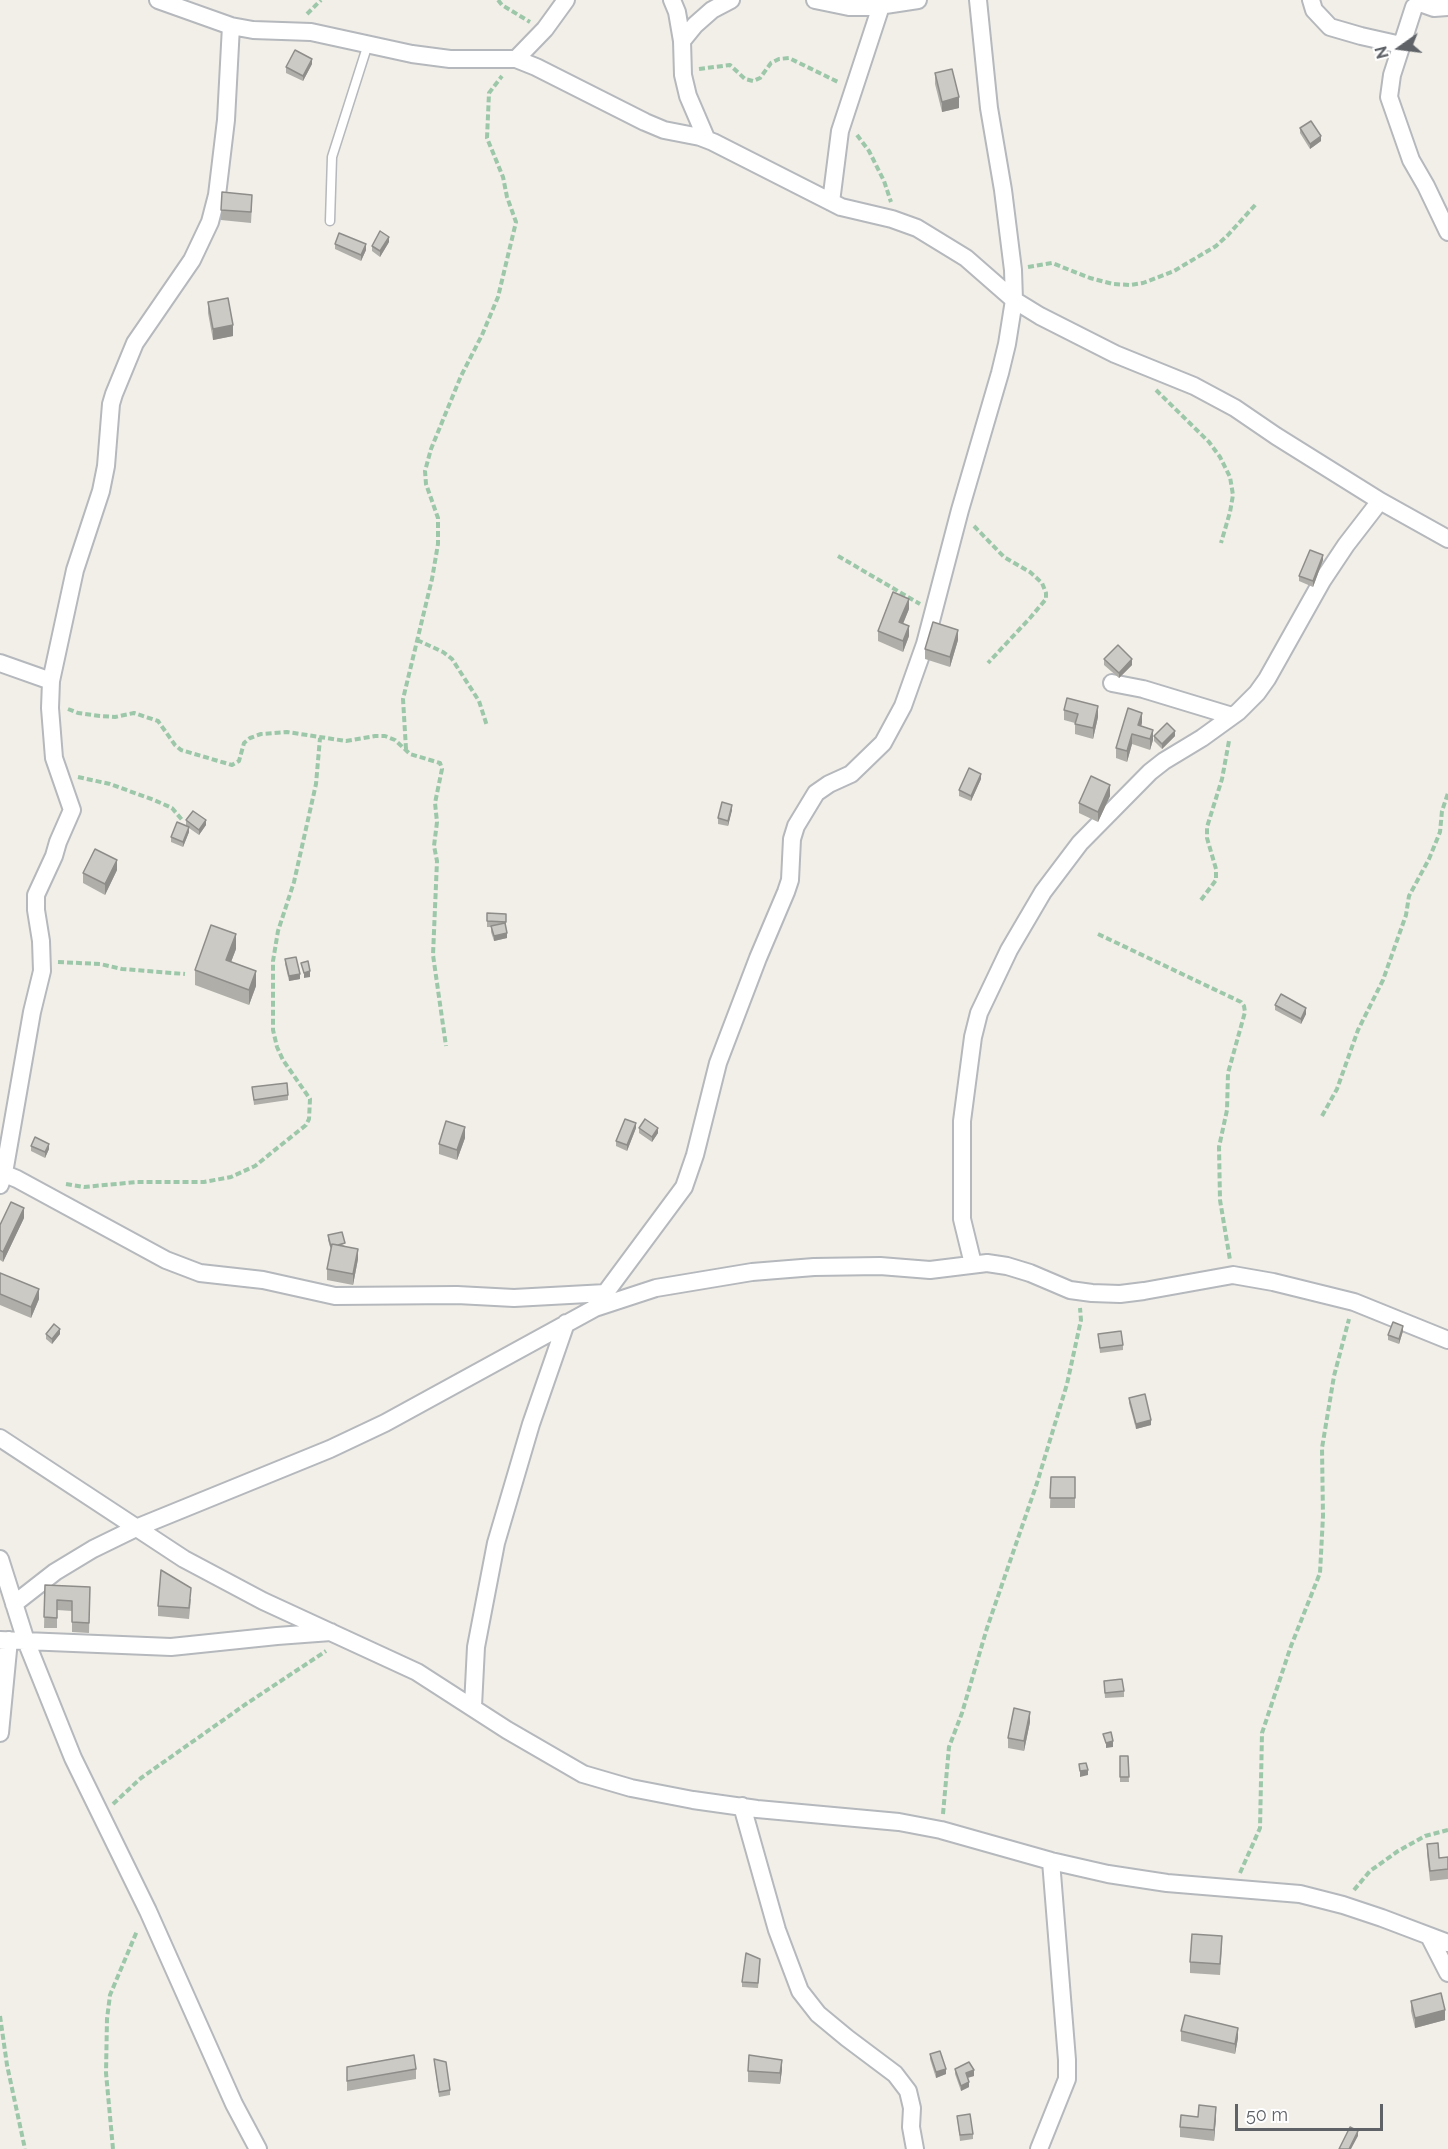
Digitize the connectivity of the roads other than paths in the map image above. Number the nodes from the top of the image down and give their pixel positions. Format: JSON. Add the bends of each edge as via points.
{"nodes":[{"id":1,"x":158,"y":0,"type":"edge"},
{"id":2,"x":566,"y":0,"type":"edge"},
{"id":3,"x":672,"y":0,"type":"edge"},
{"id":4,"x":731,"y":0,"type":"edge"},
{"id":5,"x":815,"y":0,"type":"edge"},
{"id":6,"x":918,"y":0,"type":"edge"},
{"id":7,"x":978,"y":0,"type":"edge"},
{"id":8,"x":1311,"y":0,"type":"edge"},
{"id":9,"x":882,"y":6,"type":"junction"},
{"id":10,"x":1448,"y":7,"type":"edge"},
{"id":11,"x":231,"y":26,"type":"junction"},
{"id":12,"x":682,"y":41,"type":"junction"},
{"id":13,"x":368,"y":44,"type":"junction"},
{"id":14,"x":1401,"y":45,"type":"junction"},
{"id":15,"x":516,"y":59,"type":"junction"},
{"id":16,"x":706,"y":138,"type":"junction"},
{"id":17,"x":831,"y":202,"type":"junction"},
{"id":18,"x":330,"y":221,"type":"dead end"},
{"id":19,"x":1448,"y":232,"type":"edge"},
{"id":20,"x":1014,"y":300,"type":"junction"},
{"id":21,"x":1380,"y":501,"type":"junction"},
{"id":22,"x":1448,"y":539,"type":"edge"},
{"id":23,"x":0,"y":663,"type":"edge"},
{"id":24,"x":51,"y":681,"type":"junction"},
{"id":25,"x":1112,"y":683,"type":"dead end"},
{"id":26,"x":1232,"y":716,"type":"junction"},
{"id":27,"x":1,"y":1177,"type":"edge"},
{"id":28,"x":973,"y":1264,"type":"junction"},
{"id":29,"x":606,"y":1293,"type":"junction"},
{"id":30,"x":594,"y":1308,"type":"junction"},
{"id":31,"x":566,"y":1323,"type":"junction"},
{"id":32,"x":1448,"y":1340,"type":"edge"},
{"id":33,"x":0,"y":1438,"type":"edge"},
{"id":34,"x":136,"y":1528,"type":"junction"},
{"id":35,"x":0,"y":1559,"type":"edge"},
{"id":36,"x":14,"y":1604,"type":"junction"},
{"id":37,"x":341,"y":1636,"type":"junction"},
{"id":38,"x":12,"y":1640,"type":"edge"},
{"id":39,"x":473,"y":1706,"type":"junction"},
{"id":40,"x":0,"y":1732,"type":"edge"},
{"id":41,"x":742,"y":1806,"type":"junction"},
{"id":42,"x":1051,"y":1862,"type":"junction"},
{"id":43,"x":1429,"y":1936,"type":"junction"},
{"id":44,"x":1448,"y":1943,"type":"edge"},
{"id":45,"x":1448,"y":1973,"type":"edge"},
{"id":46,"x":258,"y":2149,"type":"edge"},
{"id":47,"x":915,"y":2149,"type":"edge"},
{"id":48,"x":1040,"y":2149,"type":"edge"}],
"edges":[{"from":1,"to":11,"type":"street"},
{"from":2,"to":15,"type":"street"},
{"from":3,"to":12,"type":"street"},
{"from":4,"to":12,"type":"street","via":[[711,10]]},
{"from":5,"to":9,"type":"street","via":[[849,7]]},
{"from":6,"to":9,"type":"street"},
{"from":7,"to":20,"type":"street"},
{"from":8,"to":14,"type":"street","via":[[1314,10],[1330,27]]},
{"from":9,"to":17,"type":"street","via":[[844,118]]},
{"from":10,"to":14,"type":"street","via":[[1416,4]]},
{"from":11,"to":13,"type":"street","via":[[311,32]]},
{"from":11,"to":24,"type":"street","via":[[226,120],[210,222],[192,260],[135,343],[114,394],[101,491],[75,570]]},
{"from":12,"to":16,"type":"street","via":[[688,96]]},
{"from":13,"to":15,"type":"street","via":[[450,60]]},
{"from":13,"to":18,"type":"lane","via":[[332,157]]},
{"from":14,"to":19,"type":"street","via":[[1392,75],[1390,103],[1411,160]]},
{"from":15,"to":16,"type":"street","via":[[664,130]]},
{"from":16,"to":17,"type":"street"},
{"from":17,"to":20,"type":"street","via":[[917,228],[966,258]]},
{"from":20,"to":21,"type":"street","via":[[1070,333],[1194,386],[1235,408]]},
{"from":20,"to":29,"type":"street","via":[[1000,373],[925,644],[903,706],[883,743],[851,774],[816,793],[796,826],[790,880],[718,1063],[684,1187]]},
{"from":21,"to":22,"type":"street"},
{"from":21,"to":26,"type":"street","via":[[1322,581],[1267,679]]},
{"from":23,"to":24,"type":"street"},
{"from":24,"to":27,"type":"street","via":[[54,758],[72,810],[36,895],[40,980]]},
{"from":25,"to":26,"type":"street"},
{"from":26,"to":28,"type":"street","via":[[1157,765],[1080,843],[1043,892],[1009,950],[977,1021],[962,1121],[962,1219]]},
{"from":27,"to":29,"type":"street","via":[[166,1260],[200,1273],[263,1280],[334,1296],[514,1298]]},
{"from":28,"to":30,"type":"street","via":[[930,1270],[880,1266],[752,1272],[656,1288]]},
{"from":28,"to":32,"type":"street","via":[[1007,1266],[1081,1292],[1120,1293],[1233,1275],[1354,1302]]},
{"from":29,"to":30,"type":"street"},
{"from":30,"to":31,"type":"street"},
{"from":31,"to":34,"type":"street","via":[[385,1423]]},
{"from":31,"to":39,"type":"street","via":[[496,1543],[476,1647]]},
{"from":33,"to":34,"type":"street"},
{"from":34,"to":36,"type":"street","via":[[55,1572]]},
{"from":34,"to":37,"type":"street","via":[[263,1601]]},
{"from":35,"to":36,"type":"street"},
{"from":36,"to":38,"type":"street"},
{"from":37,"to":38,"type":"street","via":[[277,1636],[171,1647]]},
{"from":37,"to":39,"type":"street","via":[[417,1672]]},
{"from":38,"to":40,"type":"street"},
{"from":38,"to":46,"type":"street","via":[[148,1911]]},
{"from":39,"to":41,"type":"street","via":[[583,1774],[631,1788]]},
{"from":41,"to":42,"type":"street","via":[[899,1822]]},
{"from":41,"to":47,"type":"street","via":[[777,1930],[800,1990],[818,2014],[895,2074],[908,2091]]},
{"from":42,"to":43,"type":"street","via":[[1119,1876],[1300,1894]]},
{"from":42,"to":48,"type":"street","via":[[1067,2060],[1066,2079]]},
{"from":43,"to":44,"type":"street"},
{"from":43,"to":45,"type":"street"}]}
